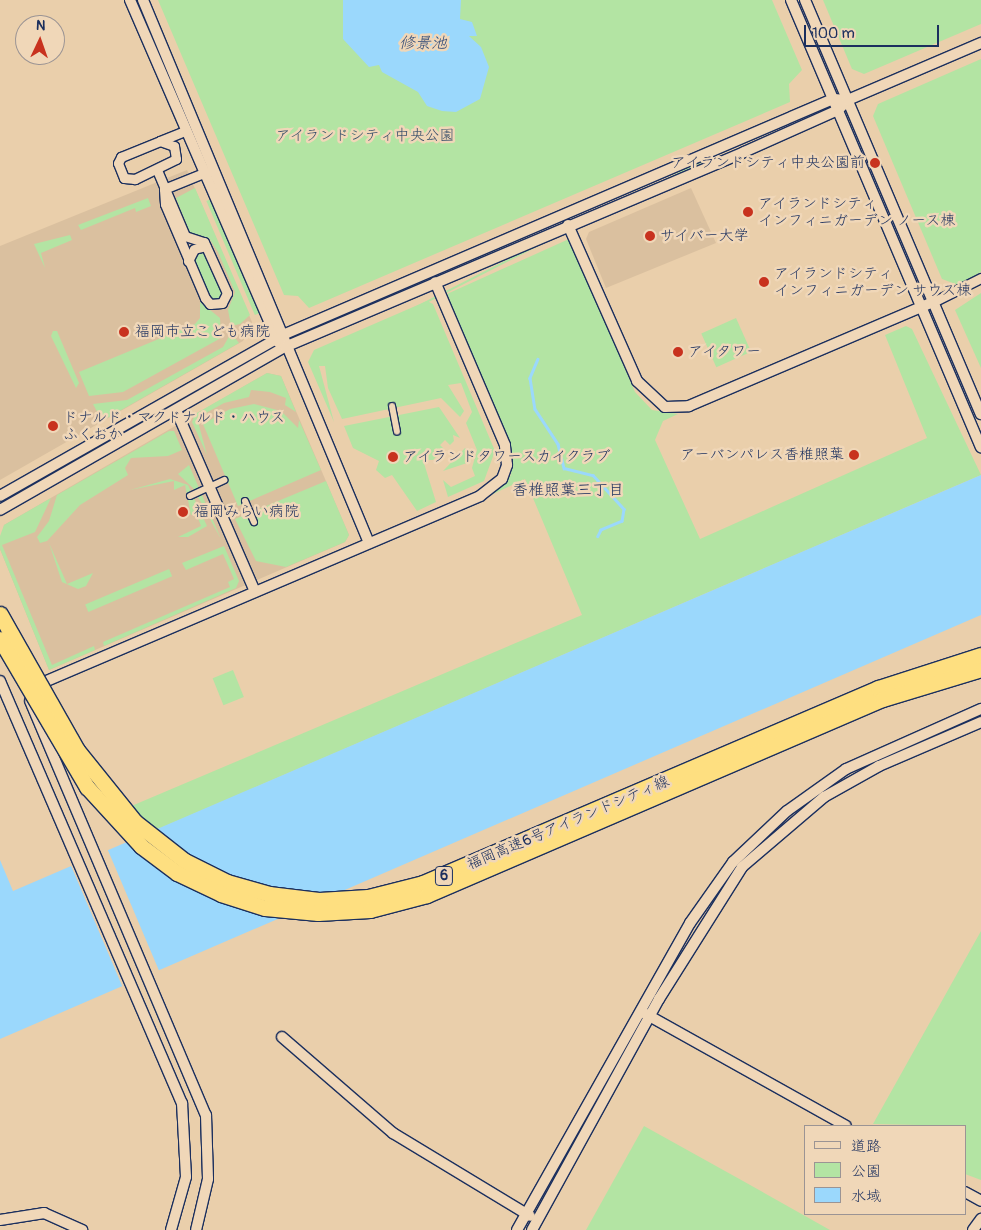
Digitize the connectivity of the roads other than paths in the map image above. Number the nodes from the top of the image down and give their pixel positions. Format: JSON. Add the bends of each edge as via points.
{"nodes":[{"id":1,"x":130,"y":0,"type":"edge"},
{"id":2,"x":143,"y":0,"type":"edge"},
{"id":3,"x":790,"y":0,"type":"edge"},
{"id":4,"x":805,"y":0,"type":"edge"},
{"id":5,"x":981,"y":43,"type":"edge"},
{"id":6,"x":833,"y":99,"type":"junction"},
{"id":7,"x":848,"y":100,"type":"junction"},
{"id":8,"x":838,"y":110,"type":"junction"},
{"id":9,"x":185,"y":131,"type":"junction"},
{"id":10,"x":160,"y":141,"type":"junction"},
{"id":11,"x":215,"y":168,"type":"junction"},
{"id":12,"x":157,"y":170,"type":"junction"},
{"id":13,"x":204,"y":173,"type":"junction"},
{"id":14,"x":164,"y":189,"type":"junction"},
{"id":15,"x":568,"y":224,"type":"junction"},
{"id":16,"x":206,"y":246,"type":"junction"},
{"id":17,"x":188,"y":261,"type":"junction"},
{"id":18,"x":981,"y":278,"type":"edge"},
{"id":19,"x":435,"y":282,"type":"junction"},
{"id":20,"x":933,"y":302,"type":"junction"},
{"id":21,"x":921,"y":307,"type":"junction"},
{"id":22,"x":285,"y":334,"type":"junction"},
{"id":23,"x":274,"y":339,"type":"junction"},
{"id":24,"x":285,"y":347,"type":"junction"},
{"id":25,"x":392,"y":406,"type":"dead end"},
{"id":26,"x":176,"y":410,"type":"junction"},
{"id":27,"x":981,"y":414,"type":"edge"},
{"id":28,"x":397,"y":432,"type":"dead end"},
{"id":29,"x":981,"y":447,"type":"edge"},
{"id":30,"x":225,"y":480,"type":"dead end"},
{"id":31,"x":0,"y":496,"type":"edge"},
{"id":32,"x":190,"y":496,"type":"dead end"},
{"id":33,"x":245,"y":501,"type":"dead end"},
{"id":34,"x":0,"y":510,"type":"edge"},
{"id":35,"x":254,"y":522,"type":"dead end"},
{"id":36,"x":369,"y":543,"type":"junction"},
{"id":37,"x":255,"y":592,"type":"junction"},
{"id":38,"x":0,"y":614,"type":"edge"},
{"id":39,"x":0,"y":618,"type":"edge"},
{"id":40,"x":0,"y":639,"type":"edge"},
{"id":41,"x":981,"y":655,"type":"edge"},
{"id":42,"x":981,"y":669,"type":"edge"},
{"id":43,"x":0,"y":681,"type":"edge"},
{"id":44,"x":26,"y":690,"type":"junction"},
{"id":45,"x":981,"y":709,"type":"edge"},
{"id":46,"x":981,"y":722,"type":"edge"},
{"id":47,"x":639,"y":1010,"type":"junction"},
{"id":48,"x":650,"y":1016,"type":"junction"},
{"id":49,"x":282,"y":1037,"type":"dead end"},
{"id":50,"x":844,"y":1125,"type":"edge"},
{"id":51,"x":966,"y":1193,"type":"edge"},
{"id":52,"x":981,"y":1201,"type":"edge"},
{"id":53,"x":526,"y":1214,"type":"junction"},
{"id":54,"x":981,"y":1218,"type":"edge"},
{"id":55,"x":0,"y":1220,"type":"edge"},
{"id":56,"x":534,"y":1225,"type":"edge"},
{"id":57,"x":82,"y":1230,"type":"edge"},
{"id":58,"x":171,"y":1230,"type":"edge"},
{"id":59,"x":196,"y":1230,"type":"edge"},
{"id":60,"x":517,"y":1230,"type":"edge"},
{"id":61,"x":973,"y":1230,"type":"edge"}],
"edges":[{"from":1,"to":9,"type":"street"},
{"from":2,"to":11,"type":"street"},
{"from":3,"to":6,"type":"street"},
{"from":4,"to":7,"type":"street"},
{"from":5,"to":7,"type":"street"},
{"from":6,"to":7,"type":"street"},
{"from":6,"to":8,"type":"street"},
{"from":6,"to":22,"type":"street"},
{"from":7,"to":8,"type":"street"},
{"from":7,"to":20,"type":"street"},
{"from":8,"to":15,"type":"street"},
{"from":8,"to":21,"type":"street"},
{"from":9,"to":10,"type":"street"},
{"from":9,"to":13,"type":"street"},
{"from":10,"to":12,"type":"street","via":[[177,152],[170,165]]},
{"from":10,"to":12,"type":"street","via":[[118,163],[120,173],[130,180]]},
{"from":11,"to":13,"type":"street"},
{"from":11,"to":22,"type":"street"},
{"from":12,"to":14,"type":"street"},
{"from":13,"to":14,"type":"street"},
{"from":13,"to":23,"type":"street"},
{"from":14,"to":16,"type":"street","via":[[185,236]]},
{"from":14,"to":17,"type":"street","via":[[165,204]]},
{"from":15,"to":19,"type":"street"},
{"from":15,"to":21,"type":"street","via":[[636,382],[665,406],[689,406]]},
{"from":16,"to":17,"type":"street","via":[[194,249]]},
{"from":16,"to":17,"type":"street","via":[[227,293],[222,303],[210,304]]},
{"from":18,"to":20,"type":"street"},
{"from":19,"to":24,"type":"street"},
{"from":19,"to":36,"type":"street","via":[[505,445],[506,471],[480,496]]},
{"from":20,"to":21,"type":"street"},
{"from":20,"to":27,"type":"street"},
{"from":21,"to":29,"type":"street"},
{"from":22,"to":23,"type":"street"},
{"from":22,"to":24,"type":"street"},
{"from":23,"to":24,"type":"street"},
{"from":23,"to":31,"type":"street"},
{"from":24,"to":26,"type":"street"},
{"from":24,"to":36,"type":"street"},
{"from":25,"to":28,"type":"street"},
{"from":26,"to":34,"type":"street"},
{"from":26,"to":37,"type":"street"},
{"from":30,"to":32,"type":"street"},
{"from":33,"to":35,"type":"street"},
{"from":36,"to":37,"type":"street"},
{"from":37,"to":44,"type":"street"},
{"from":38,"to":41,"type":"highway","name":"福岡高速6号アイランドシティ線","number":"6","bridge":true,"via":[[77,750],[134,822],[185,861],[227,882],[269,894],[318,900],[368,896],[423,884],[878,688]]},
{"from":39,"to":44,"type":"street"},
{"from":40,"to":42,"type":"highway","name":"福岡高速6号アイランドシティ線","number":"6","bridge":true,"via":[[87,787],[141,846],[177,873],[221,894],[265,908],[318,913],[370,910],[427,895],[884,699]]},
{"from":43,"to":58,"type":"street","via":[[40,766],[168,1066],[186,1118],[188,1156],[178,1213]]},
{"from":44,"to":59,"type":"street","via":[[183,1058],[207,1130],[208,1179]]},
{"from":45,"to":47,"type":"street","via":[[846,769],[755,838],[715,885]]},
{"from":46,"to":48,"type":"street","via":[[852,780],[762,846],[724,890]]},
{"from":47,"to":48,"type":"street"},
{"from":47,"to":53,"type":"street"},
{"from":48,"to":50,"type":"street"},
{"from":48,"to":56,"type":"street"},
{"from":49,"to":53,"type":"street","via":[[399,1138]]},
{"from":51,"to":52,"type":"street"},
{"from":53,"to":56,"type":"street"},
{"from":53,"to":60,"type":"street"},
{"from":54,"to":61,"type":"street"},
{"from":55,"to":57,"type":"street","via":[[44,1214]]}]}
